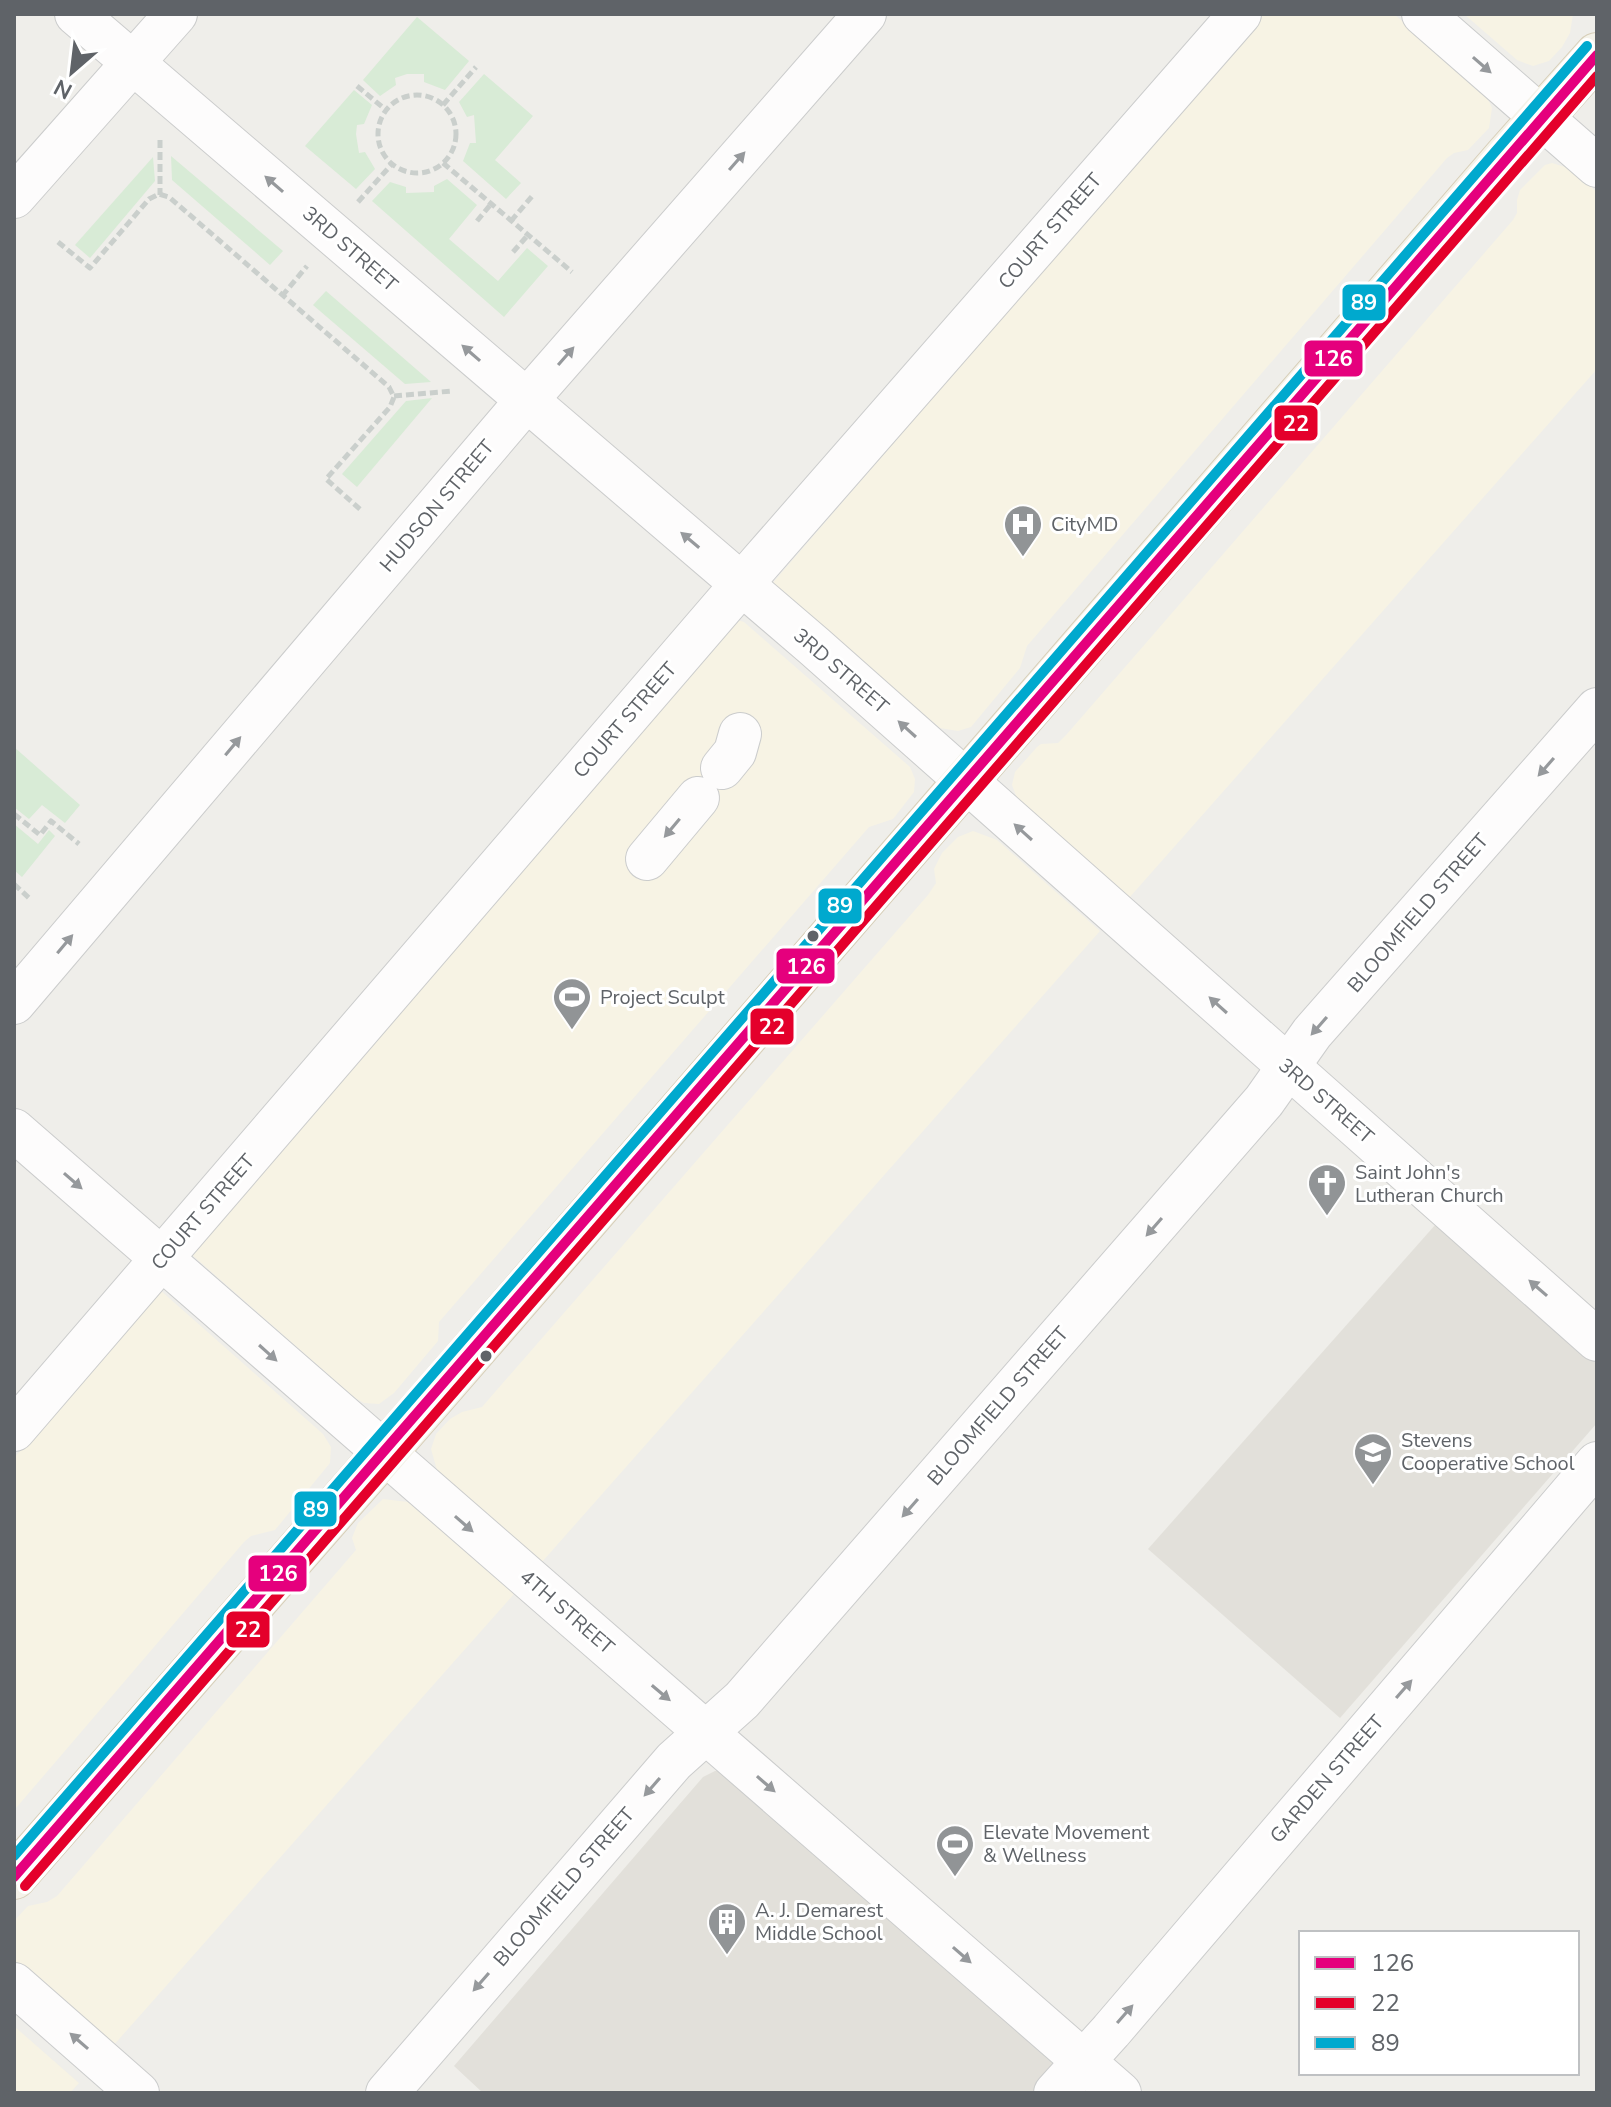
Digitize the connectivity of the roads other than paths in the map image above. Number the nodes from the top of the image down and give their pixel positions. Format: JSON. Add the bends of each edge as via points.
{"nodes":[{"id":1,"x":76,"y":14,"type":"edge"},
{"id":2,"x":176,"y":14,"type":"edge"},
{"id":3,"x":865,"y":14,"type":"edge"},
{"id":4,"x":1240,"y":14,"type":"edge"},
{"id":5,"x":1423,"y":14,"type":"edge"},
{"id":6,"x":1597,"y":55,"type":"edge"},
{"id":7,"x":133,"y":62,"type":"junction"},
{"id":8,"x":1542,"y":117,"type":"junction"},
{"id":9,"x":1597,"y":166,"type":"edge"},
{"id":10,"x":14,"y":197,"type":"edge"},
{"id":11,"x":526,"y":401,"type":"junction"},
{"id":12,"x":742,"y":584,"type":"junction"},
{"id":13,"x":1597,"y":709,"type":"edge"},
{"id":14,"x":720,"y":766,"type":"dead end"},
{"id":15,"x":966,"y":781,"type":"junction"},
{"id":16,"x":647,"y":859,"type":"dead end"},
{"id":17,"x":14,"y":1003,"type":"edge"},
{"id":18,"x":1287,"y":1067,"type":"junction"},
{"id":19,"x":14,"y":1130,"type":"edge"},
{"id":20,"x":163,"y":1258,"type":"junction"},
{"id":21,"x":1597,"y":1340,"type":"edge"},
{"id":22,"x":14,"y":1430,"type":"edge"},
{"id":23,"x":383,"y":1454,"type":"junction"},
{"id":24,"x":1597,"y":1463,"type":"edge"},
{"id":25,"x":708,"y":1732,"type":"junction"},
{"id":26,"x":14,"y":1877,"type":"edge"},
{"id":27,"x":14,"y":1984,"type":"edge"},
{"id":28,"x":1084,"y":2063,"type":"junction"},
{"id":29,"x":138,"y":2093,"type":"edge"},
{"id":30,"x":387,"y":2093,"type":"edge"},
{"id":31,"x":1055,"y":2093,"type":"edge"},
{"id":32,"x":1120,"y":2093,"type":"edge"}],
"edges":[{"from":1,"to":7,"type":"street","name":"3RD STREET"},
{"from":2,"to":7,"type":"street"},
{"from":11,"to":3,"type":"street","name":"HUDSON STREET","one_way":true},
{"from":4,"to":12,"type":"street","name":"COURT STREET"},
{"from":5,"to":8,"type":"street","one_way":true},
{"from":6,"to":8,"type":"main road"},
{"from":7,"to":10,"type":"street"},
{"from":11,"to":7,"type":"street","name":"3RD STREET","one_way":true},
{"from":8,"to":9,"type":"street"},
{"from":8,"to":15,"type":"main road"},
{"from":12,"to":11,"type":"street","name":"3RD STREET","one_way":true},
{"from":17,"to":11,"type":"street","name":"HUDSON STREET","one_way":true},
{"from":15,"to":12,"type":"street","name":"3RD STREET","one_way":true},
{"from":12,"to":20,"type":"street","name":"COURT STREET"},
{"from":13,"to":18,"type":"street","name":"BLOOMFIELD STREET","one_way":true},
{"from":14,"to":16,"type":"street","one_way":true},
{"from":18,"to":15,"type":"street","name":"3RD STREET","one_way":true},
{"from":15,"to":23,"type":"main road"},
{"from":21,"to":18,"type":"street","name":"3RD STREET","one_way":true},
{"from":18,"to":25,"type":"street","name":"BLOOMFIELD STREET","one_way":true,"via":[[1264,1101],[742,1700]]},
{"from":19,"to":20,"type":"street","name":"4TH STREET","one_way":true},
{"from":20,"to":22,"type":"street","name":"COURT STREET"},
{"from":20,"to":23,"type":"street","name":"4TH STREET","one_way":true},
{"from":23,"to":25,"type":"street","name":"4TH STREET","one_way":true},
{"from":23,"to":26,"type":"main road"},
{"from":28,"to":24,"type":"street","name":"GARDEN STREET","one_way":true},
{"from":25,"to":28,"type":"street","name":"4TH STREET","one_way":true},
{"from":25,"to":30,"type":"street","name":"BLOOMFIELD STREET","one_way":true,"via":[[674,1761]]},
{"from":29,"to":27,"type":"street","one_way":true},
{"from":28,"to":31,"type":"street","name":"GARDEN STREET"},
{"from":28,"to":32,"type":"street","name":"4TH STREET"}]}
